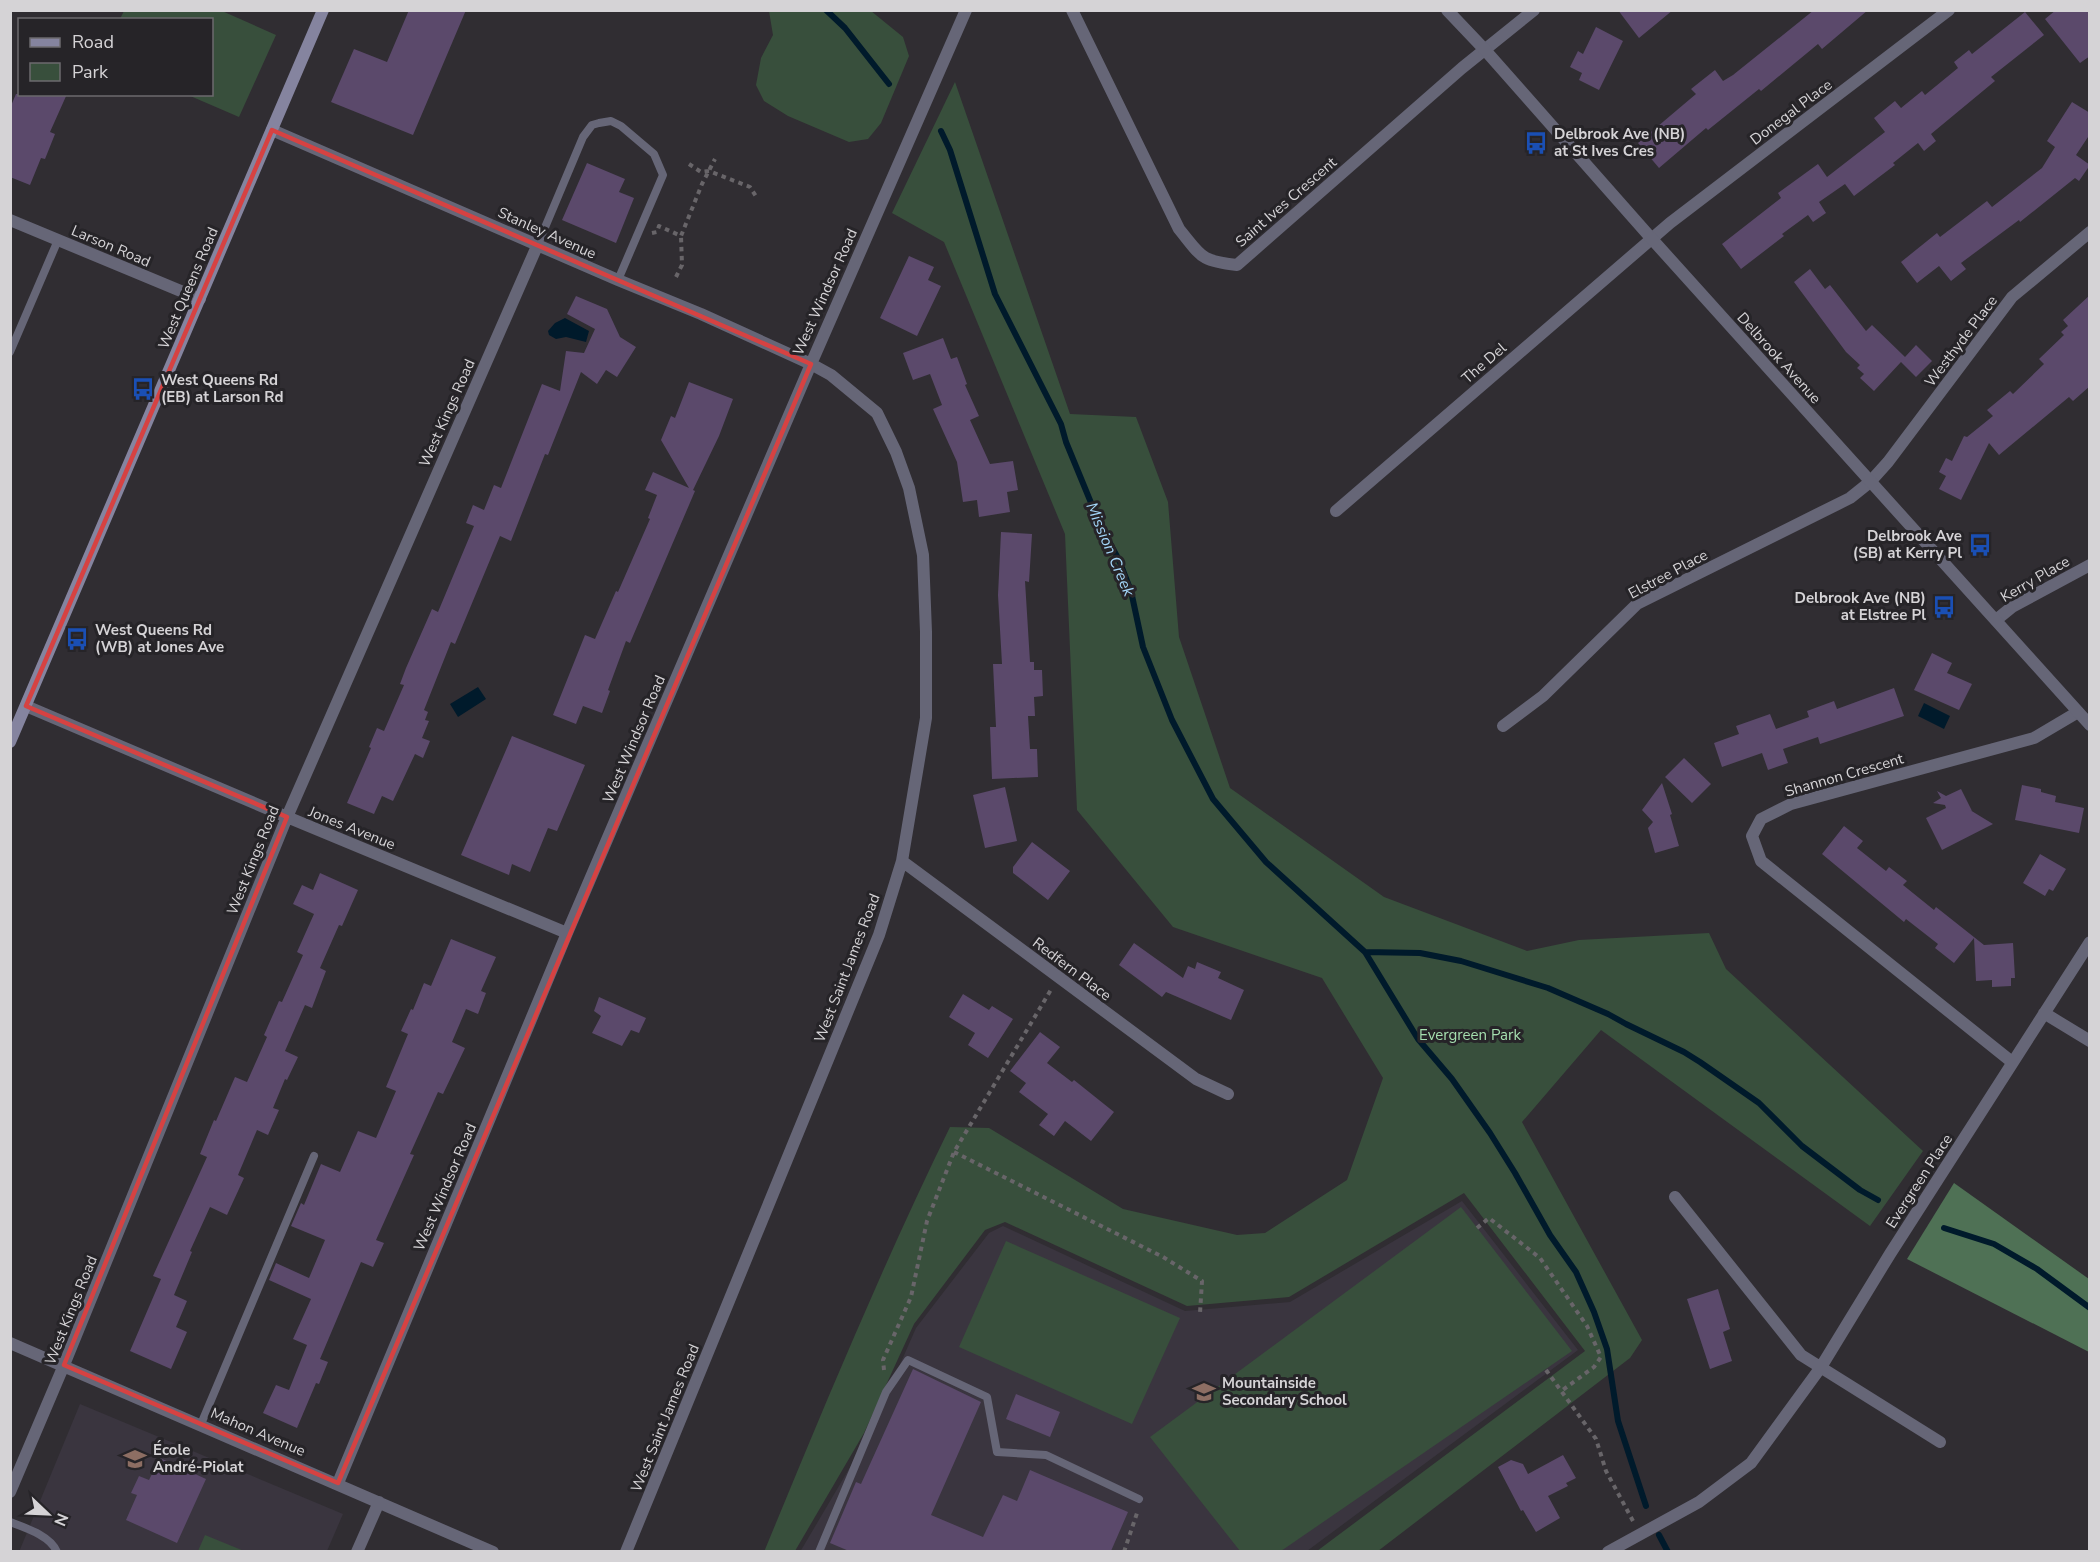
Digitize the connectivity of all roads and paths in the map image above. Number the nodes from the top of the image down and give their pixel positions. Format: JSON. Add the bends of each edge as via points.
{"nodes":[{"id":1,"x":323,"y":10,"type":"edge"},
{"id":2,"x":966,"y":10,"type":"edge"},
{"id":3,"x":1072,"y":10,"type":"edge"},
{"id":4,"x":1446,"y":10,"type":"edge"},
{"id":5,"x":1534,"y":10,"type":"edge"},
{"id":6,"x":1949,"y":10,"type":"edge"},
{"id":7,"x":1485,"y":50,"type":"junction"},
{"id":8,"x":272,"y":130,"type":"junction"},
{"id":9,"x":715,"y":159,"type":"dead end"},
{"id":10,"x":688,"y":165,"type":"dead end"},
{"id":11,"x":710,"y":171,"type":"junction"},
{"id":12,"x":757,"y":198,"type":"dead end"},
{"id":13,"x":10,"y":220,"type":"edge"},
{"id":14,"x":2090,"y":232,"type":"edge"},
{"id":15,"x":636,"y":236,"type":"junction"},
{"id":16,"x":681,"y":236,"type":"junction"},
{"id":17,"x":1651,"y":238,"type":"junction"},
{"id":18,"x":58,"y":240,"type":"junction"},
{"id":19,"x":538,"y":244,"type":"junction"},
{"id":20,"x":676,"y":277,"type":"dead end"},
{"id":21,"x":618,"y":280,"type":"junction"},
{"id":22,"x":200,"y":299,"type":"junction"},
{"id":23,"x":10,"y":352,"type":"edge"},
{"id":24,"x":811,"y":364,"type":"junction"},
{"id":25,"x":1870,"y":482,"type":"junction"},
{"id":26,"x":1336,"y":511,"type":"dead end"},
{"id":27,"x":2090,"y":566,"type":"edge"},
{"id":28,"x":1996,"y":620,"type":"junction"},
{"id":29,"x":26,"y":706,"type":"junction"},
{"id":30,"x":2078,"y":712,"type":"junction"},
{"id":31,"x":2090,"y":725,"type":"edge"},
{"id":32,"x":1503,"y":726,"type":"dead end"},
{"id":33,"x":10,"y":742,"type":"edge"},
{"id":34,"x":287,"y":817,"type":"junction"},
{"id":35,"x":902,"y":861,"type":"junction"},
{"id":36,"x":567,"y":933,"type":"junction"},
{"id":37,"x":2090,"y":942,"type":"edge"},
{"id":38,"x":1059,"y":978,"type":"junction"},
{"id":39,"x":2044,"y":1013,"type":"junction"},
{"id":40,"x":2090,"y":1041,"type":"edge"},
{"id":41,"x":2012,"y":1062,"type":"junction"},
{"id":42,"x":1228,"y":1094,"type":"dead end"},
{"id":43,"x":954,"y":1152,"type":"junction"},
{"id":44,"x":314,"y":1156,"type":"dead end"},
{"id":45,"x":1675,"y":1197,"type":"dead end"},
{"id":46,"x":1477,"y":1228,"type":"dead end"},
{"id":47,"x":1200,"y":1313,"type":"dead end"},
{"id":48,"x":10,"y":1343,"type":"edge"},
{"id":49,"x":64,"y":1365,"type":"junction"},
{"id":50,"x":1821,"y":1367,"type":"junction"},
{"id":51,"x":1546,"y":1370,"type":"dead end"},
{"id":52,"x":886,"y":1392,"type":"junction"},
{"id":53,"x":1560,"y":1392,"type":"junction"},
{"id":54,"x":201,"y":1424,"type":"junction"},
{"id":55,"x":1940,"y":1442,"type":"dead end"},
{"id":56,"x":338,"y":1483,"type":"junction"},
{"id":57,"x":10,"y":1492,"type":"edge"},
{"id":58,"x":1139,"y":1499,"type":"joint"},
{"id":59,"x":378,"y":1502,"type":"junction"},
{"id":60,"x":10,"y":1522,"type":"edge"},
{"id":61,"x":1641,"y":1534,"type":"junction"},
{"id":62,"x":57,"y":1551,"type":"edge"},
{"id":63,"x":357,"y":1551,"type":"edge"},
{"id":64,"x":494,"y":1551,"type":"edge"},
{"id":65,"x":626,"y":1551,"type":"edge"},
{"id":66,"x":819,"y":1551,"type":"edge"},
{"id":67,"x":1124,"y":1551,"type":"edge"},
{"id":68,"x":1608,"y":1551,"type":"edge"}],
"edges":[{"from":1,"to":8,"type":"main road","name":"West Queens Road"},
{"from":2,"to":24,"type":"street","name":"West Windsor Road"},
{"from":3,"to":7,"type":"street","name":"Saint Ives Crescent","via":[[1179,228],[1202,257],[1237,265]]},
{"from":4,"to":7,"type":"street","name":"Delbrook Avenue"},
{"from":5,"to":7,"type":"street"},
{"from":6,"to":17,"type":"street","name":"Donegal Place"},
{"from":7,"to":17,"type":"street","name":"Delbrook Avenue"},
{"from":8,"to":19,"type":"street","name":"Stanley Avenue"},
{"from":8,"to":22,"type":"main road","name":"West Queens Road"},
{"from":9,"to":11,"type":"path"},
{"from":10,"to":11,"type":"path","via":[[701,172]]},
{"from":11,"to":12,"type":"path","via":[[750,187]]},
{"from":11,"to":16,"type":"path"},
{"from":13,"to":18,"type":"street","name":"Larson Road"},
{"from":14,"to":25,"type":"street","name":"Westhyde Place","via":[[2012,297]]},
{"from":15,"to":16,"type":"path","via":[[657,232],[659,226]]},
{"from":15,"to":19,"type":"lane","via":[[663,176],[654,154],[611,121],[592,126],[583,137]]},
{"from":15,"to":21,"type":"lane"},
{"from":16,"to":20,"type":"path","via":[[682,265]]},
{"from":17,"to":25,"type":"street","name":"Delbrook Avenue"},
{"from":17,"to":26,"type":"street","name":"The Del"},
{"from":18,"to":22,"type":"street","name":"Larson Road"},
{"from":18,"to":23,"type":"lane"},
{"from":19,"to":21,"type":"street","name":"Stanley Avenue"},
{"from":19,"to":34,"type":"street","name":"West Kings Road"},
{"from":21,"to":24,"type":"street","name":"Stanley Avenue"},
{"from":22,"to":29,"type":"main road","name":"West Queens Road"},
{"from":24,"to":35,"type":"street","name":"West Saint James Road","via":[[878,413],[909,488],[923,555],[926,718]]},
{"from":24,"to":36,"type":"street","name":"West Windsor Road"},
{"from":25,"to":28,"type":"street","name":"Delbrook Avenue"},
{"from":25,"to":32,"type":"street","name":"Elstree Place","via":[[1850,498],[1637,604],[1543,696]]},
{"from":27,"to":28,"type":"street","name":"Kerry Place","via":[[2012,607]]},
{"from":28,"to":30,"type":"street","name":"Delbrook Avenue"},
{"from":29,"to":33,"type":"main road","name":"West Queens Road"},
{"from":29,"to":34,"type":"street","name":"Jones Avenue"},
{"from":30,"to":31,"type":"street","name":"Delbrook Avenue"},
{"from":30,"to":41,"type":"street","name":"Shannon Crescent","via":[[2034,738],[1791,804],[1761,819],[1752,836],[1761,861]]},
{"from":34,"to":36,"type":"street","name":"Jones Avenue"},
{"from":34,"to":49,"type":"street","name":"West Kings Road"},
{"from":35,"to":38,"type":"street","name":"Redfern Place"},
{"from":35,"to":65,"type":"street","name":"West Saint James Road","via":[[879,935]]},
{"from":36,"to":56,"type":"street","name":"West Windsor Road"},
{"from":37,"to":39,"type":"street","name":"Evergreen Place"},
{"from":38,"to":42,"type":"street","name":"Redfern Place","via":[[1196,1079]]},
{"from":38,"to":43,"type":"path"},
{"from":39,"to":40,"type":"street"},
{"from":39,"to":41,"type":"street","name":"Evergreen Place"},
{"from":41,"to":50,"type":"street","name":"Evergreen Place"},
{"from":43,"to":47,"type":"path","via":[[1163,1257],[1202,1281]]},
{"from":43,"to":52,"type":"path","via":[[927,1221],[911,1297],[883,1360]]},
{"from":44,"to":54,"type":"lane"},
{"from":45,"to":50,"type":"street","via":[[1801,1354]]},
{"from":46,"to":53,"type":"path","via":[[1489,1218],[1540,1258],[1587,1326],[1601,1357],[1594,1367]]},
{"from":48,"to":49,"type":"street","name":"Mahon Avenue"},
{"from":49,"to":54,"type":"street","name":"Mahon Avenue"},
{"from":49,"to":57,"type":"street","name":"West Kings Road"},
{"from":50,"to":55,"type":"street"},
{"from":50,"to":61,"type":"street","name":"Evergreen Place","via":[[1751,1463],[1699,1502]]},
{"from":51,"to":53,"type":"path"},
{"from":52,"to":58,"type":"lane","via":[[908,1360],[987,1397],[997,1452],[1046,1455]]},
{"from":52,"to":66,"type":"lane"},
{"from":53,"to":61,"type":"path","via":[[1596,1439],[1606,1471]]},
{"from":54,"to":56,"type":"street","name":"Mahon Avenue"},
{"from":56,"to":59,"type":"street","name":"Mahon Avenue"},
{"from":58,"to":67,"type":"path"},
{"from":59,"to":63,"type":"street"},
{"from":59,"to":64,"type":"street","name":"Mahon Avenue"},
{"from":60,"to":62,"type":"lane","via":[[51,1542]]},
{"from":61,"to":68,"type":"street","name":"Evergreen Place"}]}
